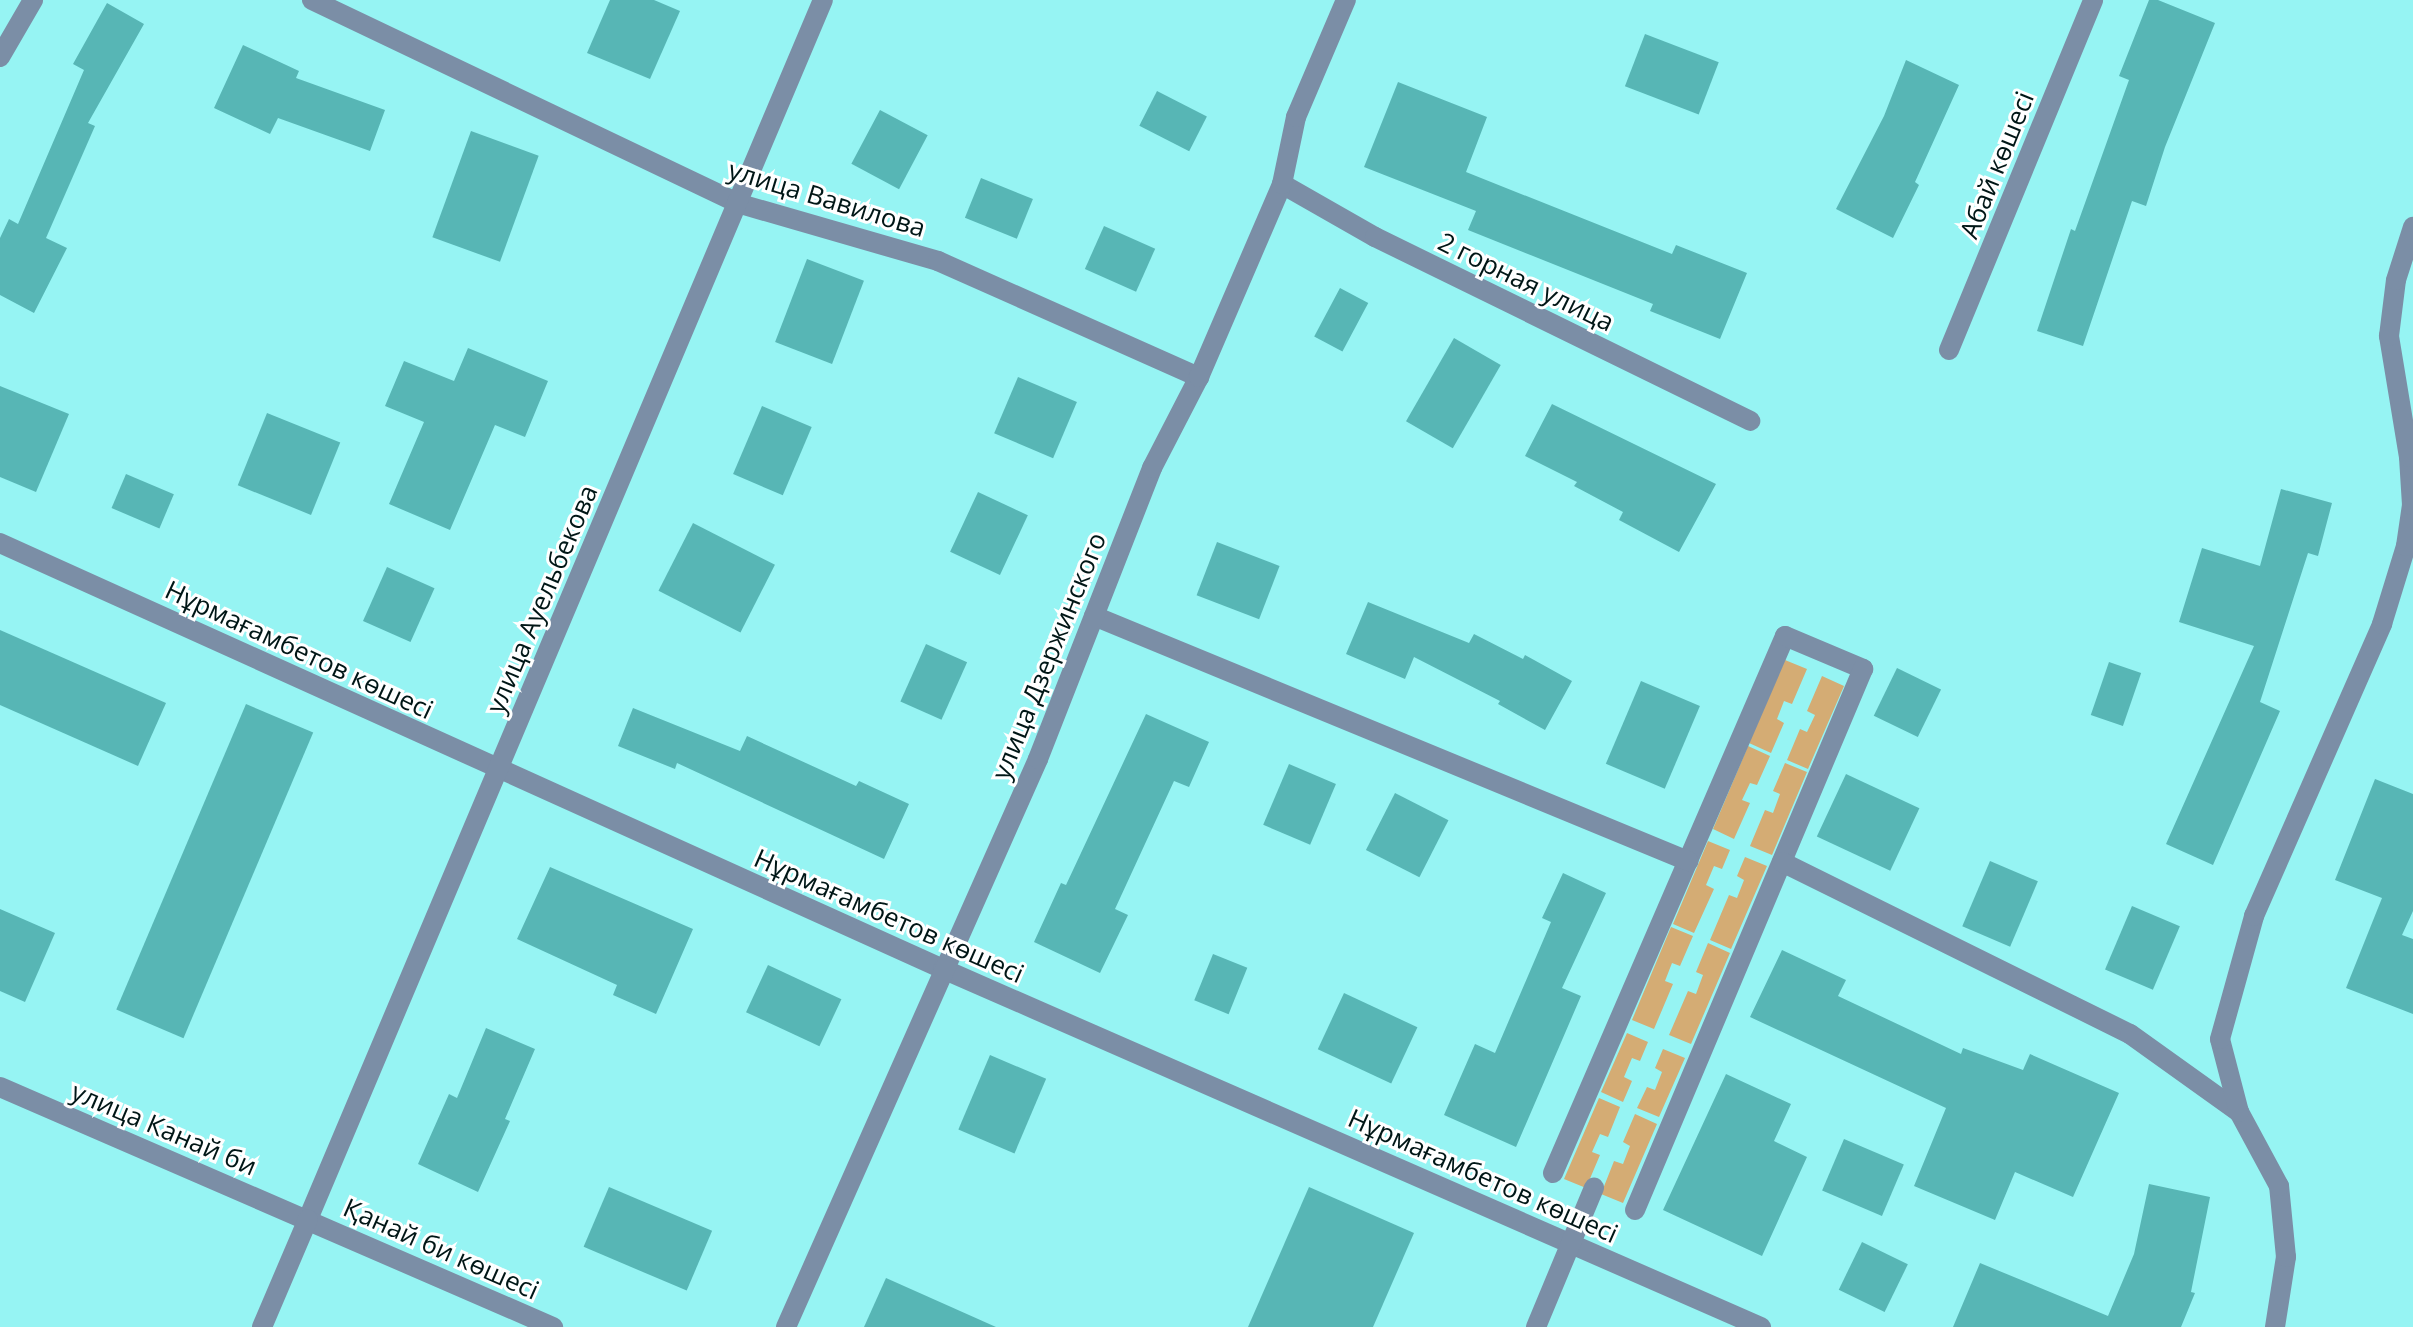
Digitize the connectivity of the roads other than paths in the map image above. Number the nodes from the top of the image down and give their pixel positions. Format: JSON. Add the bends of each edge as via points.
{"nodes":[{"id":1,"x":33,"y":0,"type":"edge"},
{"id":2,"x":312,"y":0,"type":"edge"},
{"id":3,"x":823,"y":0,"type":"edge"},
{"id":4,"x":1346,"y":0,"type":"edge"},
{"id":5,"x":2093,"y":0,"type":"edge"},
{"id":6,"x":0,"y":57,"type":"edge"},
{"id":7,"x":1282,"y":184,"type":"junction"},
{"id":8,"x":737,"y":203,"type":"junction"},
{"id":9,"x":2413,"y":227,"type":"edge"},
{"id":10,"x":1949,"y":350,"type":"dead end"},
{"id":11,"x":1199,"y":377,"type":"junction"},
{"id":12,"x":1750,"y":421,"type":"dead end"},
{"id":13,"x":0,"y":543,"type":"edge"},
{"id":14,"x":2410,"y":547,"type":"edge"},
{"id":15,"x":1094,"y":616,"type":"junction"},
{"id":16,"x":498,"y":770,"type":"junction"},
{"id":17,"x":1688,"y":861,"type":"junction"},
{"id":18,"x":1782,"y":862,"type":"junction"},
{"id":19,"x":943,"y":969,"type":"junction"},
{"id":20,"x":0,"y":1087,"type":"edge"},
{"id":21,"x":2239,"y":1112,"type":"junction"},
{"id":22,"x":1553,"y":1173,"type":"dead end"},
{"id":23,"x":1594,"y":1188,"type":"dead end"},
{"id":24,"x":1635,"y":1210,"type":"dead end"},
{"id":25,"x":308,"y":1219,"type":"junction"},
{"id":26,"x":1571,"y":1241,"type":"junction"},
{"id":27,"x":262,"y":1327,"type":"edge"},
{"id":28,"x":553,"y":1327,"type":"edge"},
{"id":29,"x":786,"y":1327,"type":"edge"},
{"id":30,"x":1536,"y":1327,"type":"edge"},
{"id":31,"x":1761,"y":1327,"type":"edge"},
{"id":32,"x":2275,"y":1327,"type":"edge"}],
"edges":[{"from":1,"to":6,"type":"street"},
{"from":2,"to":8,"type":"street","name":"улица Вавилова"},
{"from":3,"to":8,"type":"street","name":"улица Ауельбекова"},
{"from":4,"to":7,"type":"street","name":"улица Дзержинского","via":[[1296,117]]},
{"from":5,"to":10,"type":"street","name":"Абай көшесі"},
{"from":7,"to":11,"type":"street","name":"улица Дзержинского"},
{"from":7,"to":12,"type":"street","name":"2 горная улица","via":[[1375,237]]},
{"from":8,"to":11,"type":"street","name":"улица Вавилова","via":[[938,261]]},
{"from":8,"to":16,"type":"street","name":"улица Ауельбекова"},
{"from":9,"to":14,"type":"street","via":[[2396,280],[2389,336],[2409,457]]},
{"from":11,"to":15,"type":"street","name":"улица Дзержинского","via":[[1152,468]]},
{"from":13,"to":16,"type":"street","name":"Нұрмағамбетов көшесі"},
{"from":14,"to":21,"type":"street","via":[[2382,624],[2254,916],[2220,1039]]},
{"from":15,"to":17,"type":"street"},
{"from":15,"to":19,"type":"street","name":"улица Дзержинского","via":[[1038,759]]},
{"from":16,"to":19,"type":"street","name":"Нұрмағамбетов көшесі"},
{"from":16,"to":25,"type":"street","name":"улица Ауельбекова"},
{"from":17,"to":18,"type":"street","via":[[1785,636],[1863,669]]},
{"from":17,"to":22,"type":"street"},
{"from":18,"to":21,"type":"street","via":[[2130,1034]]},
{"from":18,"to":24,"type":"street"},
{"from":19,"to":26,"type":"street","name":"Нұрмағамбетов көшесі"},
{"from":19,"to":29,"type":"street","name":"улица Дзержинского"},
{"from":20,"to":25,"type":"street","name":"улица Канай би"},
{"from":21,"to":32,"type":"street","via":[[2279,1186],[2286,1257]]},
{"from":23,"to":26,"type":"street"},
{"from":25,"to":27,"type":"street","name":"улица Ауельбекова"},
{"from":25,"to":28,"type":"street","name":"Қанай би көшесі"},
{"from":26,"to":30,"type":"street"},
{"from":26,"to":31,"type":"street","name":"Нұрмағамбетов көшесі"}]}
